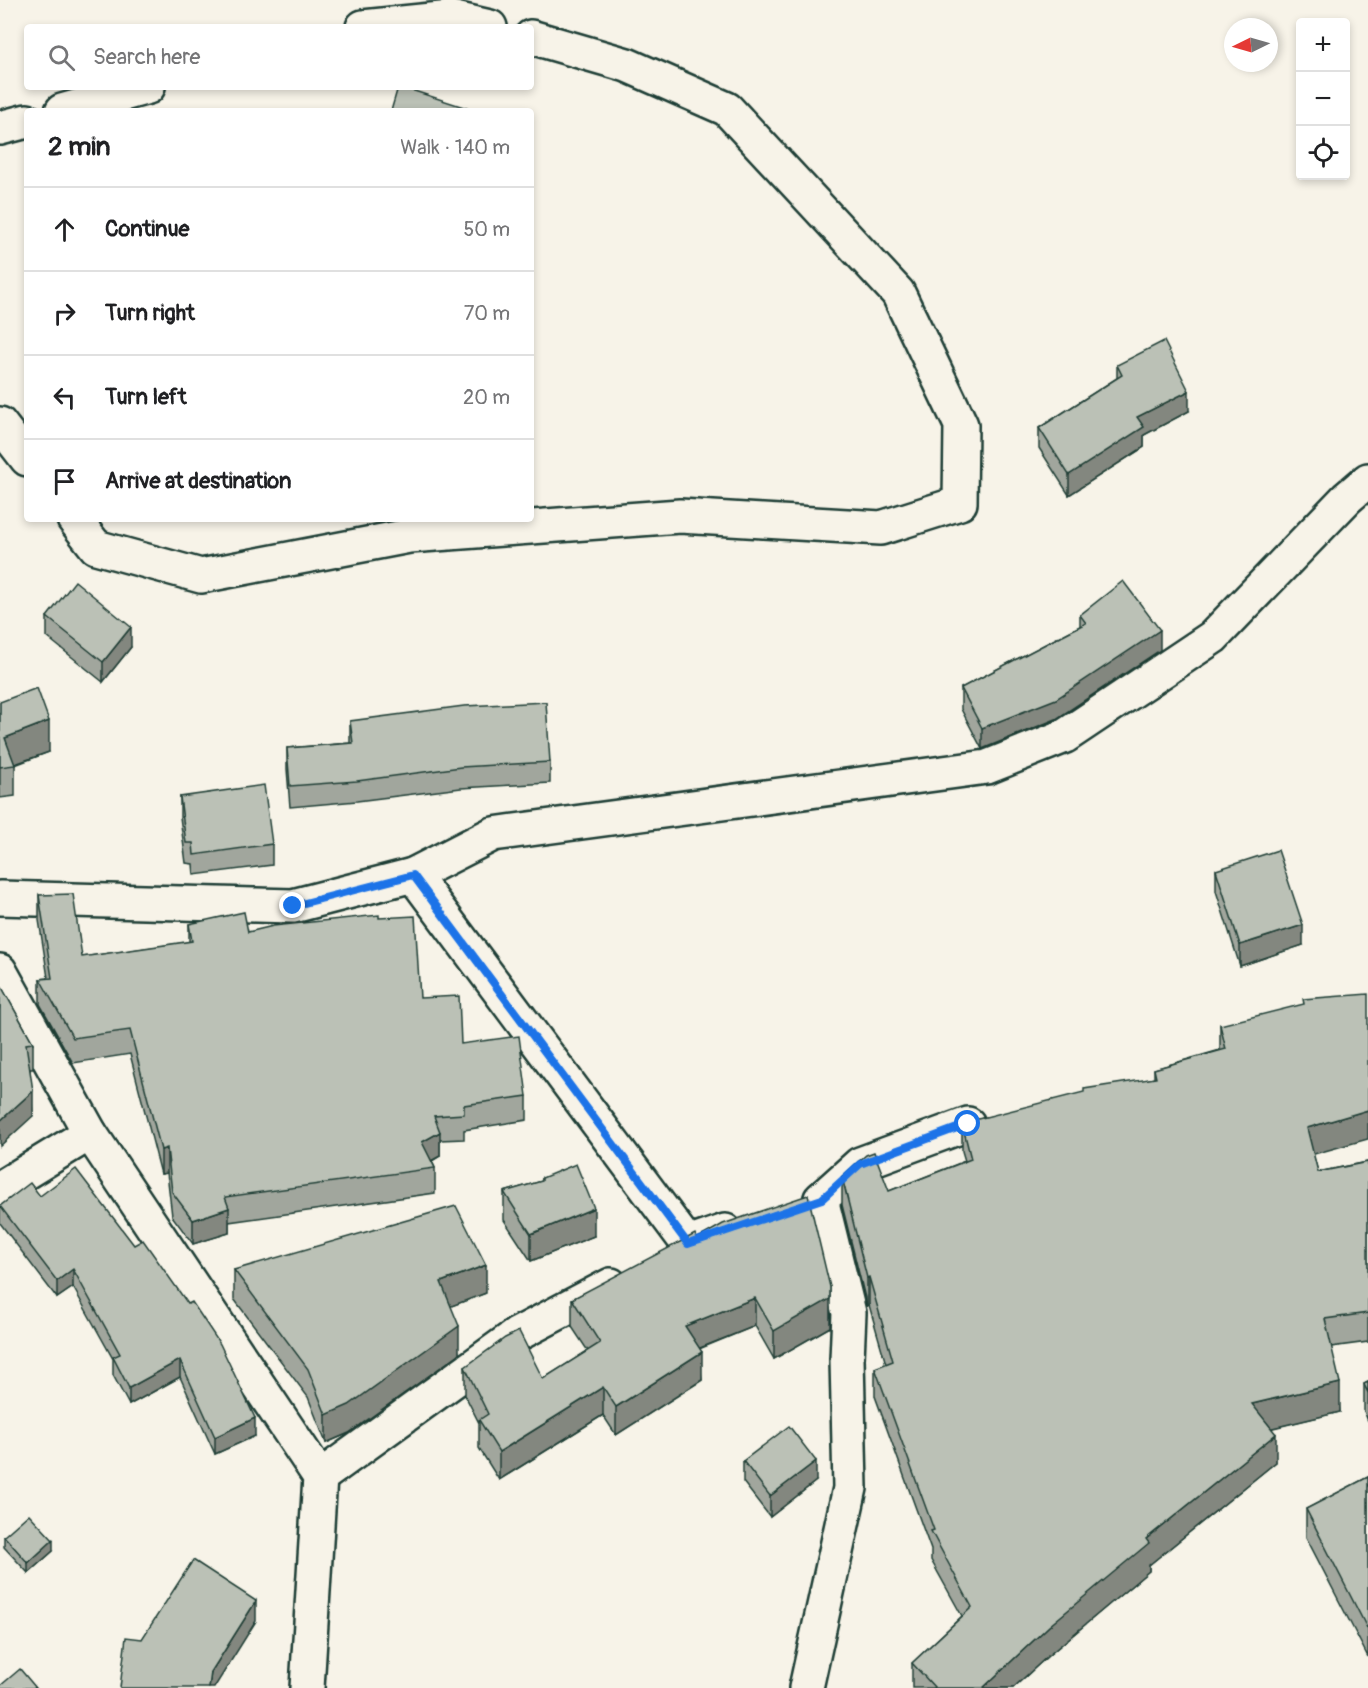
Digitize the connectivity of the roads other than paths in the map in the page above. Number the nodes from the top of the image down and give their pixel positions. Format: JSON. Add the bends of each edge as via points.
{"nodes":[{"id":1,"x":392,"y":24,"type":"edge"},
{"id":2,"x":477,"y":24,"type":"edge"},
{"id":3,"x":534,"y":38,"type":"edge"},
{"id":4,"x":137,"y":90,"type":"edge"},
{"id":5,"x":73,"y":108,"type":"edge"},
{"id":6,"x":24,"y":122,"type":"edge"},
{"id":7,"x":0,"y":128,"type":"edge"},
{"id":8,"x":0,"y":424,"type":"edge"},
{"id":9,"x":24,"y":455,"type":"edge"},
{"id":10,"x":1368,"y":480,"type":"edge"},
{"id":11,"x":76,"y":522,"type":"edge"},
{"id":12,"x":413,"y":875,"type":"junction"},
{"id":13,"x":0,"y":898,"type":"edge"},
{"id":14,"x":0,"y":971,"type":"edge"},
{"id":15,"x":968,"y":1124,"type":"edge"},
{"id":16,"x":90,"y":1133,"type":"junction"},
{"id":17,"x":0,"y":1188,"type":"edge"},
{"id":18,"x":822,"y":1199,"type":"junction"},
{"id":19,"x":788,"y":1210,"type":"edge"},
{"id":20,"x":755,"y":1221,"type":"edge"},
{"id":21,"x":688,"y":1244,"type":"junction"},
{"id":22,"x":320,"y":1477,"type":"junction"},
{"id":23,"x":307,"y":1688,"type":"edge"},
{"id":24,"x":806,"y":1688,"type":"edge"}],
"edges":[{"from":1,"to":2,"type":"street","via":[[451,18]]},
{"from":3,"to":11,"type":"street","via":[[627,65],[727,109],[898,293],[961,425],[960,502],[881,528],[680,516],[409,536],[201,576],[96,547]]},
{"from":4,"to":5,"type":"street"},
{"from":6,"to":7,"type":"street"},
{"from":8,"to":9,"type":"street"},
{"from":10,"to":12,"type":"street","via":[[1213,636],[1065,736],[987,766],[493,834]]},
{"from":12,"to":13,"type":"street","via":[[293,906]]},
{"from":12,"to":21,"type":"street"},
{"from":14,"to":16,"type":"street"},
{"from":15,"to":18,"type":"street","via":[[860,1164]]},
{"from":16,"to":17,"type":"street"},
{"from":16,"to":22,"type":"street"},
{"from":18,"to":19,"type":"street"},
{"from":18,"to":24,"type":"street","via":[[849,1313],[850,1488]]},
{"from":20,"to":21,"type":"street"},
{"from":21,"to":22,"type":"street","via":[[518,1334]]},
{"from":22,"to":23,"type":"street"}]}
